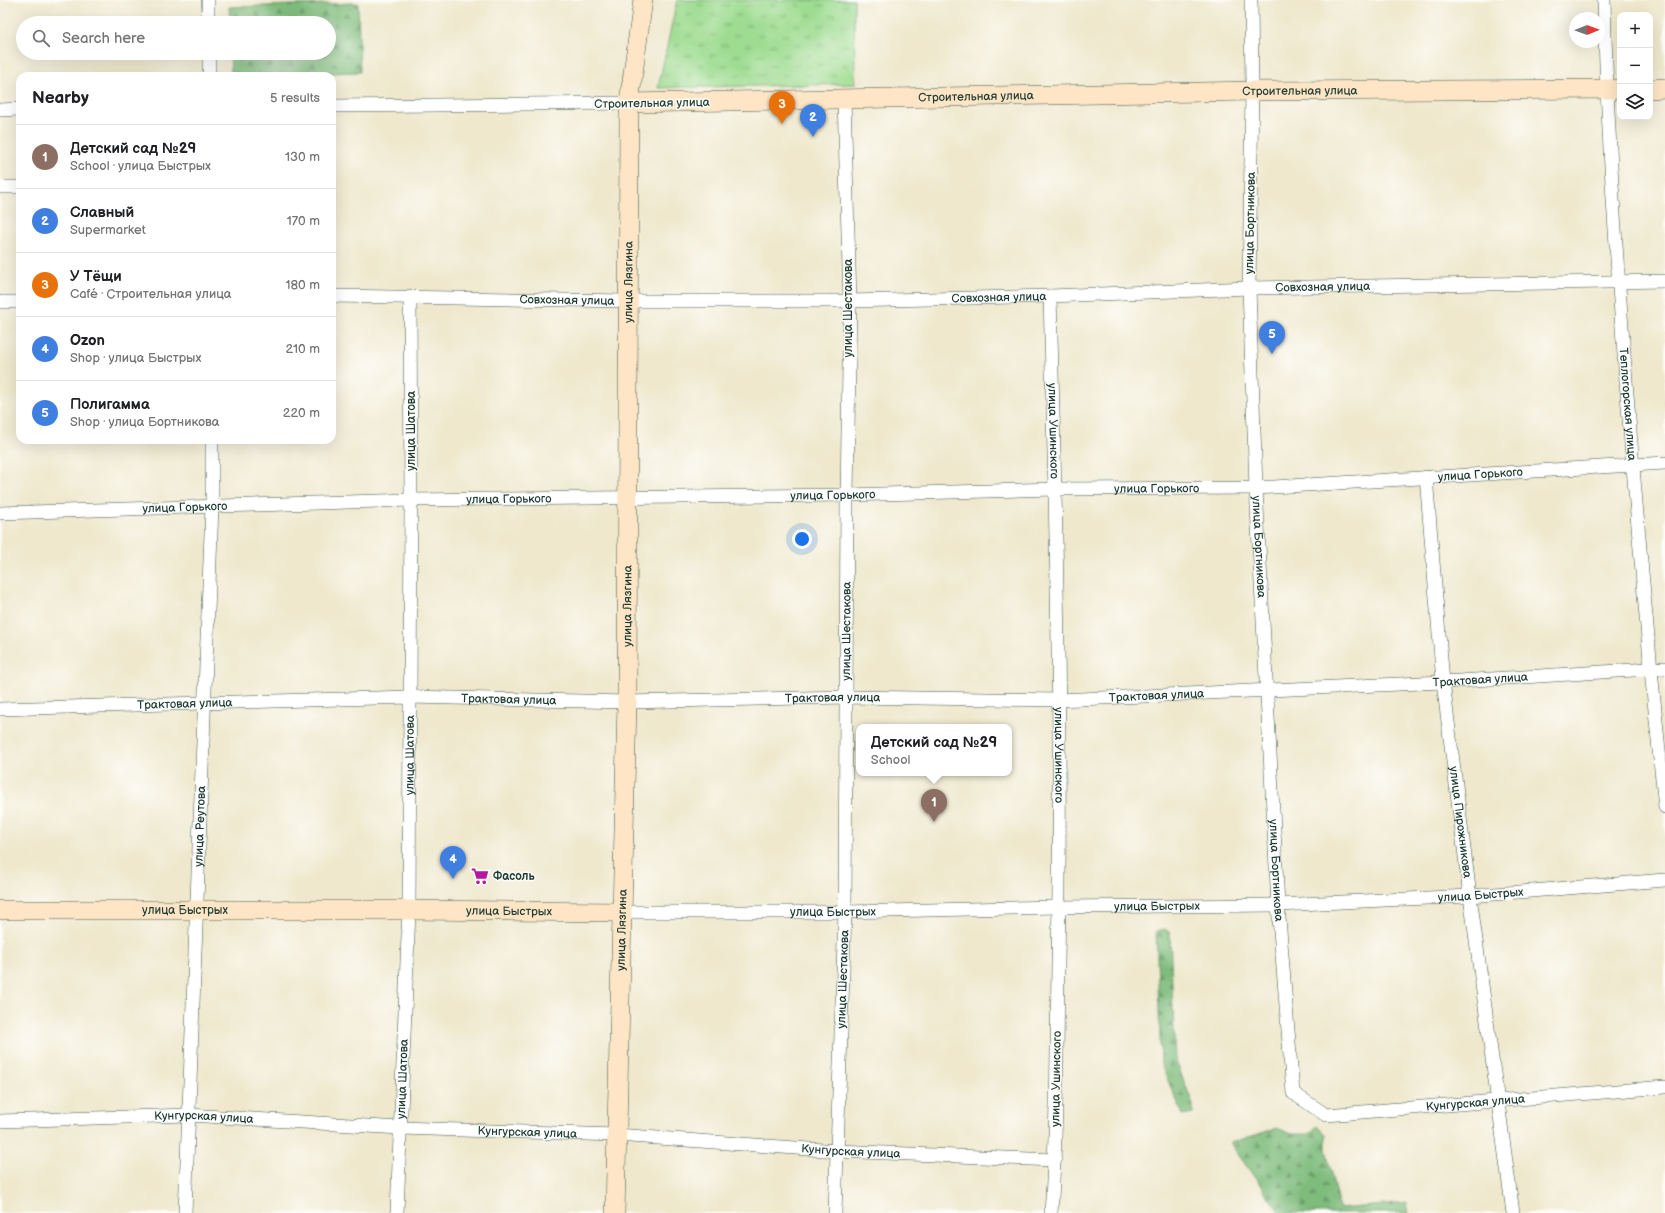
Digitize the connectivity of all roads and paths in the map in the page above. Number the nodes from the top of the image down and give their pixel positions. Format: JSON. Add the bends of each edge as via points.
{"nodes":[{"id":1,"x":208,"y":0,"type":"edge"},
{"id":2,"x":643,"y":0,"type":"edge"},
{"id":3,"x":1251,"y":0,"type":"edge"},
{"id":4,"x":1604,"y":0,"type":"edge"},
{"id":5,"x":208,"y":16,"type":"edge"},
{"id":6,"x":208,"y":60,"type":"edge"},
{"id":7,"x":209,"y":72,"type":"edge"},
{"id":8,"x":1653,"y":88,"type":"edge"},
{"id":9,"x":1665,"y":88,"type":"edge"},
{"id":10,"x":1613,"y":89,"type":"edge"},
{"id":11,"x":1252,"y":91,"type":"junction"},
{"id":12,"x":844,"y":98,"type":"junction"},
{"id":13,"x":629,"y":103,"type":"junction"},
{"id":14,"x":336,"y":106,"type":"edge"},
{"id":15,"x":16,"y":109,"type":"edge"},
{"id":16,"x":0,"y":110,"type":"edge"},
{"id":17,"x":0,"y":187,"type":"edge"},
{"id":18,"x":16,"y":187,"type":"edge"},
{"id":19,"x":1618,"y":282,"type":"junction"},
{"id":20,"x":1665,"y":282,"type":"edge"},
{"id":21,"x":1249,"y":288,"type":"junction"},
{"id":22,"x":336,"y":296,"type":"edge"},
{"id":23,"x":410,"y":296,"type":"junction"},
{"id":24,"x":1050,"y":296,"type":"junction"},
{"id":25,"x":628,"y":301,"type":"junction"},
{"id":26,"x":850,"y":301,"type":"junction"},
{"id":27,"x":0,"y":302,"type":"edge"},
{"id":28,"x":16,"y":302,"type":"edge"},
{"id":29,"x":212,"y":444,"type":"edge"},
{"id":30,"x":1665,"y":463,"type":"edge"},
{"id":31,"x":1633,"y":464,"type":"junction"},
{"id":32,"x":1426,"y":477,"type":"junction"},
{"id":33,"x":1256,"y":488,"type":"junction"},
{"id":34,"x":1055,"y":489,"type":"junction"},
{"id":35,"x":846,"y":495,"type":"junction"},
{"id":36,"x":627,"y":496,"type":"junction"},
{"id":37,"x":411,"y":500,"type":"junction"},
{"id":38,"x":212,"y":507,"type":"junction"},
{"id":39,"x":0,"y":513,"type":"edge"},
{"id":40,"x":1665,"y":668,"type":"edge"},
{"id":41,"x":1650,"y":669,"type":"junction"},
{"id":42,"x":1443,"y":682,"type":"junction"},
{"id":43,"x":1266,"y":690,"type":"junction"},
{"id":44,"x":410,"y":697,"type":"junction"},
{"id":45,"x":846,"y":697,"type":"junction"},
{"id":46,"x":1060,"y":700,"type":"junction"},
{"id":47,"x":627,"y":702,"type":"junction"},
{"id":48,"x":204,"y":704,"type":"junction"},
{"id":49,"x":0,"y":709,"type":"edge"},
{"id":50,"x":1665,"y":807,"type":"edge"},
{"id":51,"x":1665,"y":880,"type":"edge"},
{"id":52,"x":1470,"y":896,"type":"junction"},
{"id":53,"x":1278,"y":904,"type":"junction"},
{"id":54,"x":1059,"y":907,"type":"junction"},
{"id":55,"x":0,"y":910,"type":"edge"},
{"id":56,"x":410,"y":910,"type":"junction"},
{"id":57,"x":196,"y":911,"type":"junction"},
{"id":58,"x":622,"y":912,"type":"junction"},
{"id":59,"x":845,"y":912,"type":"junction"},
{"id":60,"x":1665,"y":1086,"type":"edge"},
{"id":61,"x":1293,"y":1093,"type":"joint"},
{"id":62,"x":1498,"y":1101,"type":"junction"},
{"id":63,"x":189,"y":1114,"type":"junction"},
{"id":64,"x":0,"y":1121,"type":"edge"},
{"id":65,"x":400,"y":1128,"type":"junction"},
{"id":66,"x":616,"y":1135,"type":"junction"},
{"id":67,"x":838,"y":1151,"type":"junction"},
{"id":68,"x":1055,"y":1160,"type":"junction"},
{"id":69,"x":185,"y":1213,"type":"edge"},
{"id":70,"x":397,"y":1213,"type":"edge"},
{"id":71,"x":614,"y":1213,"type":"edge"},
{"id":72,"x":835,"y":1213,"type":"edge"},
{"id":73,"x":1051,"y":1213,"type":"edge"},
{"id":74,"x":1513,"y":1213,"type":"edge"}],
"edges":[{"from":1,"to":5,"type":"street"},
{"from":2,"to":13,"type":"street","name":"улица Лязгина"},
{"from":3,"to":11,"type":"street","name":"улица Бортникова"},
{"from":4,"to":10,"type":"street","name":"Теплогорская улица"},
{"from":6,"to":7,"type":"street"},
{"from":8,"to":9,"type":"street"},
{"from":10,"to":11,"type":"street","name":"Строительная улица"},
{"from":10,"to":19,"type":"street","name":"Теплогорская улица"},
{"from":11,"to":12,"type":"street","name":"Строительная улица"},
{"from":11,"to":21,"type":"street","name":"улица Бортникова"},
{"from":12,"to":13,"type":"street","name":"Строительная улица"},
{"from":12,"to":26,"type":"street","name":"улица Шестакова"},
{"from":13,"to":14,"type":"street","name":"Строительная улица"},
{"from":13,"to":25,"type":"street","name":"улица Лязгина"},
{"from":15,"to":16,"type":"street"},
{"from":17,"to":18,"type":"street"},
{"from":19,"to":20,"type":"street","name":"Совхозная улица"},
{"from":19,"to":21,"type":"street","name":"Совхозная улица"},
{"from":19,"to":31,"type":"street","name":"Теплогорская улица"},
{"from":21,"to":24,"type":"street","name":"Совхозная улица"},
{"from":21,"to":33,"type":"street","name":"улица Бортникова"},
{"from":22,"to":23,"type":"street","name":"Совхозная улица"},
{"from":23,"to":25,"type":"street","name":"Совхозная улица"},
{"from":23,"to":37,"type":"street","name":"улица Шатова"},
{"from":24,"to":26,"type":"street","name":"Совхозная улица"},
{"from":24,"to":34,"type":"street","name":"улица Ушинского"},
{"from":25,"to":26,"type":"street","name":"Совхозная улица"},
{"from":25,"to":36,"type":"street","name":"улица Лязгина"},
{"from":26,"to":35,"type":"street","name":"улица Шестакова"},
{"from":27,"to":28,"type":"street"},
{"from":29,"to":38,"type":"street","name":"улица Реутова"},
{"from":30,"to":31,"type":"street","name":"улица Горького"},
{"from":31,"to":32,"type":"street","name":"улица Горького"},
{"from":31,"to":41,"type":"street","name":"Теплогорская улица"},
{"from":32,"to":33,"type":"street","name":"улица Горького"},
{"from":32,"to":42,"type":"street","name":"улица Пирожникова"},
{"from":33,"to":34,"type":"street","name":"улица Горького"},
{"from":33,"to":43,"type":"street","name":"улица Бортникова"},
{"from":34,"to":35,"type":"street","name":"улица Горького"},
{"from":34,"to":46,"type":"street","name":"улица Ушинского"},
{"from":35,"to":36,"type":"street","name":"улица Горького"},
{"from":35,"to":45,"type":"street","name":"улица Шестакова"},
{"from":36,"to":37,"type":"street","name":"улица Горького"},
{"from":36,"to":47,"type":"street","name":"улица Лязгина"},
{"from":37,"to":38,"type":"street","name":"улица Горького"},
{"from":37,"to":44,"type":"street","name":"улица Шатова"},
{"from":38,"to":39,"type":"street","name":"улица Горького"},
{"from":38,"to":48,"type":"street","name":"улица Реутова"},
{"from":40,"to":41,"type":"street","name":"Трактовая улица"},
{"from":41,"to":42,"type":"street","name":"Трактовая улица"},
{"from":41,"to":50,"type":"street","name":"Теплогорская улица"},
{"from":42,"to":43,"type":"street","name":"Трактовая улица"},
{"from":42,"to":52,"type":"street","name":"улица Пирожникова"},
{"from":43,"to":46,"type":"street","name":"Трактовая улица"},
{"from":43,"to":53,"type":"street","name":"улица Бортникова"},
{"from":44,"to":47,"type":"street","name":"Трактовая улица"},
{"from":44,"to":48,"type":"street","name":"Трактовая улица"},
{"from":44,"to":56,"type":"street","name":"улица Шатова"},
{"from":45,"to":46,"type":"street","name":"Трактовая улица"},
{"from":45,"to":47,"type":"street","name":"Трактовая улица"},
{"from":45,"to":59,"type":"street","name":"улица Шестакова"},
{"from":46,"to":54,"type":"street","name":"улица Ушинского"},
{"from":47,"to":58,"type":"street","name":"улица Лязгина"},
{"from":48,"to":49,"type":"street","name":"Трактовая улица"},
{"from":48,"to":57,"type":"street","name":"улица Реутова"},
{"from":51,"to":52,"type":"street","name":"улица Быстрых"},
{"from":52,"to":53,"type":"street","name":"улица Быстрых"},
{"from":52,"to":62,"type":"street","name":"улица Пирожникова"},
{"from":53,"to":54,"type":"street","name":"улица Быстрых"},
{"from":53,"to":61,"type":"street","name":"улица Бортникова"},
{"from":54,"to":59,"type":"street","name":"улица Быстрых"},
{"from":54,"to":68,"type":"street","name":"улица Ушинского"},
{"from":55,"to":57,"type":"street","name":"улица Быстрых"},
{"from":56,"to":57,"type":"street","name":"улица Быстрых"},
{"from":56,"to":58,"type":"street","name":"улица Быстрых"},
{"from":56,"to":65,"type":"street","name":"улица Шатова"},
{"from":57,"to":63,"type":"street","name":"улица Реутова"},
{"from":58,"to":59,"type":"street","name":"улица Быстрых"},
{"from":58,"to":66,"type":"street","name":"улица Лязгина"},
{"from":59,"to":67,"type":"street","name":"улица Шестакова"},
{"from":60,"to":62,"type":"street","name":"Кунгурская улица"},
{"from":61,"to":62,"type":"street","name":"Кунгурская улица","via":[[1326,1115]]},
{"from":62,"to":74,"type":"street","name":"улица Пирожникова"},
{"from":63,"to":64,"type":"street","name":"Кунгурская улица"},
{"from":63,"to":65,"type":"street","name":"Кунгурская улица"},
{"from":63,"to":69,"type":"street","name":"улица Реутова"},
{"from":65,"to":66,"type":"street","name":"Кунгурская улица"},
{"from":65,"to":70,"type":"street","name":"улица Шатова"},
{"from":66,"to":67,"type":"street","name":"Кунгурская улица"},
{"from":66,"to":71,"type":"street","name":"улица Лязгина"},
{"from":67,"to":68,"type":"street","name":"Кунгурская улица"},
{"from":67,"to":72,"type":"street","name":"улица Шестакова"},
{"from":68,"to":73,"type":"street","name":"улица Ушинского"}]}
